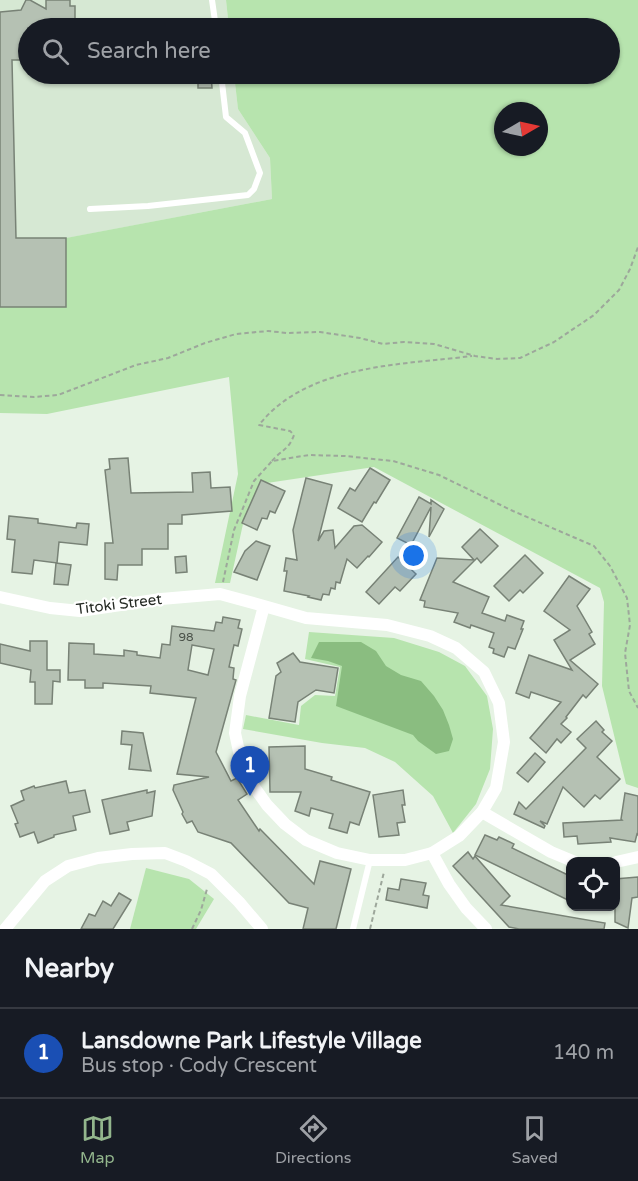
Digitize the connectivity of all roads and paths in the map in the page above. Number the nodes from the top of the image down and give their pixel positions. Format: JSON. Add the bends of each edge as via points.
{"nodes":[{"id":1,"x":212,"y":0,"type":"edge"},
{"id":2,"x":215,"y":18,"type":"edge"},
{"id":3,"x":222,"y":84,"type":"edge"},
{"id":4,"x":90,"y":208,"type":"dead end"},
{"id":5,"x":638,"y":248,"type":"edge"},
{"id":6,"x":475,"y":356,"type":"junction"},
{"id":7,"x":0,"y":395,"type":"edge"},
{"id":8,"x":272,"y":461,"type":"junction"},
{"id":9,"x":220,"y":594,"type":"junction"},
{"id":10,"x":0,"y":597,"type":"edge"},
{"id":11,"x":264,"y":606,"type":"junction"},
{"id":12,"x":638,"y":708,"type":"edge"},
{"id":13,"x":482,"y":812,"type":"junction"},
{"id":14,"x":432,"y":853,"type":"junction"},
{"id":15,"x":638,"y":857,"type":"edge"},
{"id":16,"x":566,"y":858,"type":"edge"},
{"id":17,"x":370,"y":860,"type":"junction"},
{"id":18,"x":386,"y":860,"type":"junction"},
{"id":19,"x":620,"y":861,"type":"edge"},
{"id":20,"x":211,"y":874,"type":"junction"},
{"id":21,"x":5,"y":929,"type":"edge"},
{"id":22,"x":192,"y":929,"type":"edge"},
{"id":23,"x":262,"y":929,"type":"edge"},
{"id":24,"x":353,"y":929,"type":"edge"},
{"id":25,"x":370,"y":929,"type":"edge"},
{"id":26,"x":486,"y":929,"type":"edge"}],
"edges":[{"from":1,"to":2,"type":"lane"},
{"from":3,"to":4,"type":"lane","via":[[226,117],[244,133],[260,173],[248,195]]},
{"from":5,"to":6,"type":"path","via":[[619,290],[594,315],[554,342],[520,358],[497,360]]},
{"from":6,"to":7,"type":"path","via":[[434,344],[382,344],[320,332],[268,331],[236,334],[205,343],[58,395]]},
{"from":6,"to":8,"type":"path","via":[[373,367],[323,380],[296,393],[269,412],[259,425],[294,435],[290,446]]},
{"from":8,"to":9,"type":"path","via":[[255,481],[234,530]]},
{"from":8,"to":12,"type":"path","via":[[309,455],[393,461],[439,475],[594,546],[627,598],[630,626],[625,652],[629,691]]},
{"from":9,"to":10,"type":"street","name":"Titoki Street","via":[[80,611]]},
{"from":9,"to":11,"type":"street","name":"Titoki Street"},
{"from":11,"to":13,"type":"street","name":"Titoki Street","via":[[306,618],[387,625],[430,636],[456,648],[484,672],[499,703],[504,742],[496,788]]},
{"from":11,"to":17,"type":"street","name":"Titoki Street","via":[[240,696],[235,733],[241,761],[252,784],[285,824],[306,840],[337,853]]},
{"from":13,"to":14,"type":"street","name":"Titoki Street","via":[[459,836]]},
{"from":13,"to":16,"type":"street"},
{"from":14,"to":18,"type":"street","name":"Titoki Street"},
{"from":14,"to":26,"type":"street","via":[[466,908]]},
{"from":15,"to":19,"type":"street"},
{"from":17,"to":18,"type":"street","name":"Titoki Street"},
{"from":17,"to":24,"type":"lane"},
{"from":18,"to":25,"type":"path"},
{"from":20,"to":21,"type":"street","via":[[165,853],[98,858],[68,866],[45,881]]},
{"from":20,"to":22,"type":"path"},
{"from":20,"to":23,"type":"street"}]}
